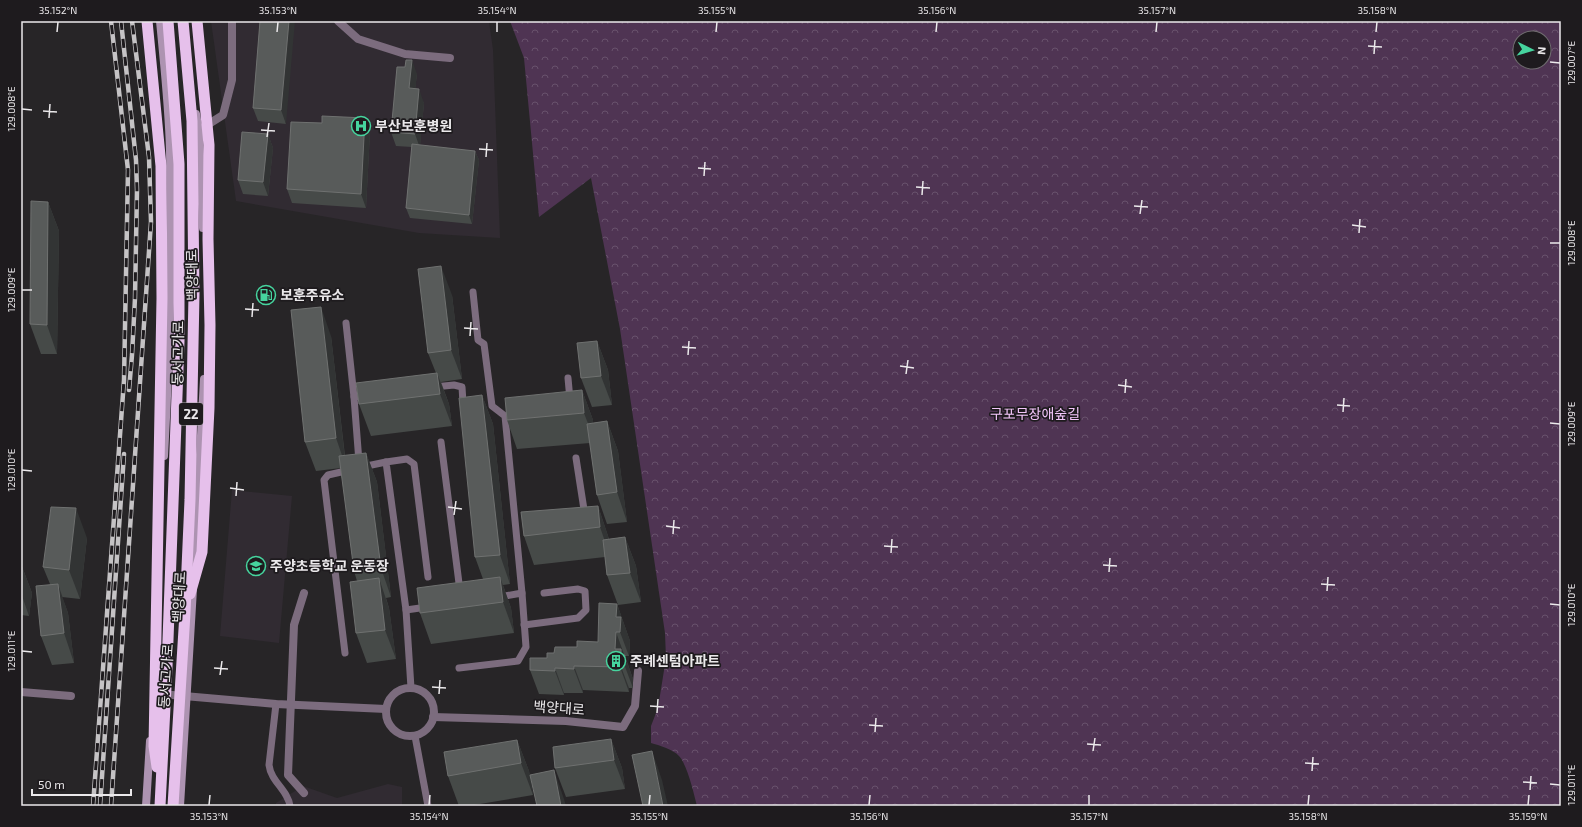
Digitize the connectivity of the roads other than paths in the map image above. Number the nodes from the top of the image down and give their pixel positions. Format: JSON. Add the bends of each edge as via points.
{"nodes":[{"id":1,"x":147,"y":21,"type":"edge"},
{"id":2,"x":160,"y":21,"type":"edge"},
{"id":3,"x":168,"y":21,"type":"edge"},
{"id":4,"x":185,"y":21,"type":"edge"},
{"id":5,"x":197,"y":21,"type":"edge"},
{"id":6,"x":232,"y":21,"type":"edge"},
{"id":7,"x":338,"y":21,"type":"edge"},
{"id":8,"x":450,"y":58,"type":"dead end"},
{"id":9,"x":199,"y":130,"type":"junction"},
{"id":10,"x":473,"y":292,"type":"dead end"},
{"id":11,"x":346,"y":323,"type":"dead end"},
{"id":12,"x":568,"y":378,"type":"dead end"},
{"id":13,"x":424,"y":388,"type":"edge"},
{"id":14,"x":377,"y":394,"type":"edge"},
{"id":15,"x":354,"y":397,"type":"junction"},
{"id":16,"x":568,"y":405,"type":"edge"},
{"id":17,"x":485,"y":406,"type":"junction"},
{"id":18,"x":505,"y":416,"type":"junction"},
{"id":19,"x":515,"y":427,"type":"edge"},
{"id":20,"x":441,"y":442,"type":"dead end"},
{"id":21,"x":576,"y":458,"type":"dead end"},
{"id":22,"x":386,"y":462,"type":"junction"},
{"id":23,"x":360,"y":468,"type":"junction"},
{"id":24,"x":580,"y":523,"type":"edge"},
{"id":25,"x":428,"y":577,"type":"dead end"},
{"id":26,"x":304,"y":593,"type":"dead end"},
{"id":27,"x":544,"y":593,"type":"dead end"},
{"id":28,"x":522,"y":594,"type":"junction"},
{"id":29,"x":492,"y":598,"type":"edge"},
{"id":30,"x":461,"y":602,"type":"edge"},
{"id":31,"x":432,"y":607,"type":"edge"},
{"id":32,"x":406,"y":610,"type":"junction"},
{"id":33,"x":185,"y":613,"type":"junction"},
{"id":34,"x":524,"y":625,"type":"junction"},
{"id":35,"x":345,"y":653,"type":"dead end"},
{"id":36,"x":458,"y":668,"type":"dead end"},
{"id":37,"x":638,"y":671,"type":"dead end"},
{"id":38,"x":411,"y":688,"type":"junction"},
{"id":39,"x":21,"y":692,"type":"edge"},
{"id":40,"x":152,"y":694,"type":"junction"},
{"id":41,"x":71,"y":696,"type":"dead end"},
{"id":42,"x":187,"y":696,"type":"junction"},
{"id":43,"x":276,"y":704,"type":"junction"},
{"id":44,"x":386,"y":709,"type":"junction"},
{"id":45,"x":433,"y":717,"type":"junction"},
{"id":46,"x":415,"y":736,"type":"junction"},
{"id":47,"x":161,"y":789,"type":"junction"},
{"id":48,"x":304,"y":793,"type":"dead end"},
{"id":49,"x":146,"y":806,"type":"edge"},
{"id":50,"x":160,"y":806,"type":"edge"},
{"id":51,"x":173,"y":806,"type":"edge"},
{"id":52,"x":180,"y":806,"type":"edge"},
{"id":53,"x":290,"y":806,"type":"edge"},
{"id":54,"x":428,"y":806,"type":"edge"}],
"edges":[{"from":1,"to":47,"type":"highway","via":[[161,166],[162,298],[154,746]]},
{"from":2,"to":40,"type":"main road","name":"백양대로","via":[[170,149],[170,294],[169,371]]},
{"from":3,"to":47,"type":"highway","name":"동서고가로","number":"22","via":[[179,164],[179,341]]},
{"from":4,"to":9,"type":"main road","name":"백양대로"},
{"from":4,"to":33,"type":"highway","name":"동서고가로","number":"22","via":[[192,121],[194,294]]},
{"from":5,"to":33,"type":"highway","via":[[209,145],[209,400],[202,552]]},
{"from":6,"to":9,"type":"street","via":[[232,80],[223,115]]},
{"from":7,"to":8,"type":"street","via":[[358,39],[405,54]]},
{"from":9,"to":42,"type":"main road","name":"백양대로","via":[[206,281],[204,378]]},
{"from":10,"to":17,"type":"lane","via":[[478,340],[484,344]]},
{"from":11,"to":15,"type":"lane"},
{"from":12,"to":16,"type":"lane"},
{"from":13,"to":17,"type":"lane","via":[[454,385],[462,387],[463,403],[470,407]]},
{"from":14,"to":15,"type":"lane"},
{"from":15,"to":23,"type":"lane"},
{"from":17,"to":18,"type":"lane"},
{"from":18,"to":19,"type":"lane"},
{"from":18,"to":28,"type":"lane","via":[[521,538]]},
{"from":20,"to":30,"type":"lane"},
{"from":21,"to":24,"type":"lane","via":[[586,519]]},
{"from":22,"to":23,"type":"lane"},
{"from":22,"to":25,"type":"lane","via":[[407,459],[414,464]]},
{"from":22,"to":32,"type":"lane"},
{"from":23,"to":35,"type":"lane","via":[[328,475],[324,480]]},
{"from":26,"to":48,"type":"street","via":[[294,625],[288,775]]},
{"from":27,"to":34,"type":"lane","via":[[578,588],[585,592],[586,610],[578,618]]},
{"from":28,"to":29,"type":"lane"},
{"from":28,"to":34,"type":"lane"},
{"from":31,"to":32,"type":"lane"},
{"from":32,"to":38,"type":"lane"},
{"from":33,"to":51,"type":"highway","name":"동서고가로","number":"22"},
{"from":34,"to":36,"type":"lane","via":[[526,647],[518,661]]},
{"from":37,"to":45,"type":"street","name":"백양대로","via":[[635,706],[623,727],[566,721]]},
{"from":38,"to":44,"type":"street","via":[[397,692],[388,702]]},
{"from":38,"to":45,"type":"street","via":[[426,694],[434,708]]},
{"from":39,"to":41,"type":"street"},
{"from":40,"to":42,"type":"street"},
{"from":40,"to":49,"type":"main road","name":"백양대로"},
{"from":42,"to":43,"type":"street"},
{"from":42,"to":52,"type":"main road","name":"백양대로"},
{"from":43,"to":44,"type":"street"},
{"from":43,"to":53,"type":"lane","via":[[270,774],[290,798]]},
{"from":44,"to":46,"type":"street","via":[[386,717],[394,730],[400,734]]},
{"from":45,"to":46,"type":"street","via":[[427,729]]},
{"from":46,"to":54,"type":"lane"},
{"from":47,"to":50,"type":"highway","name":"동서고가로","number":"22"}]}
